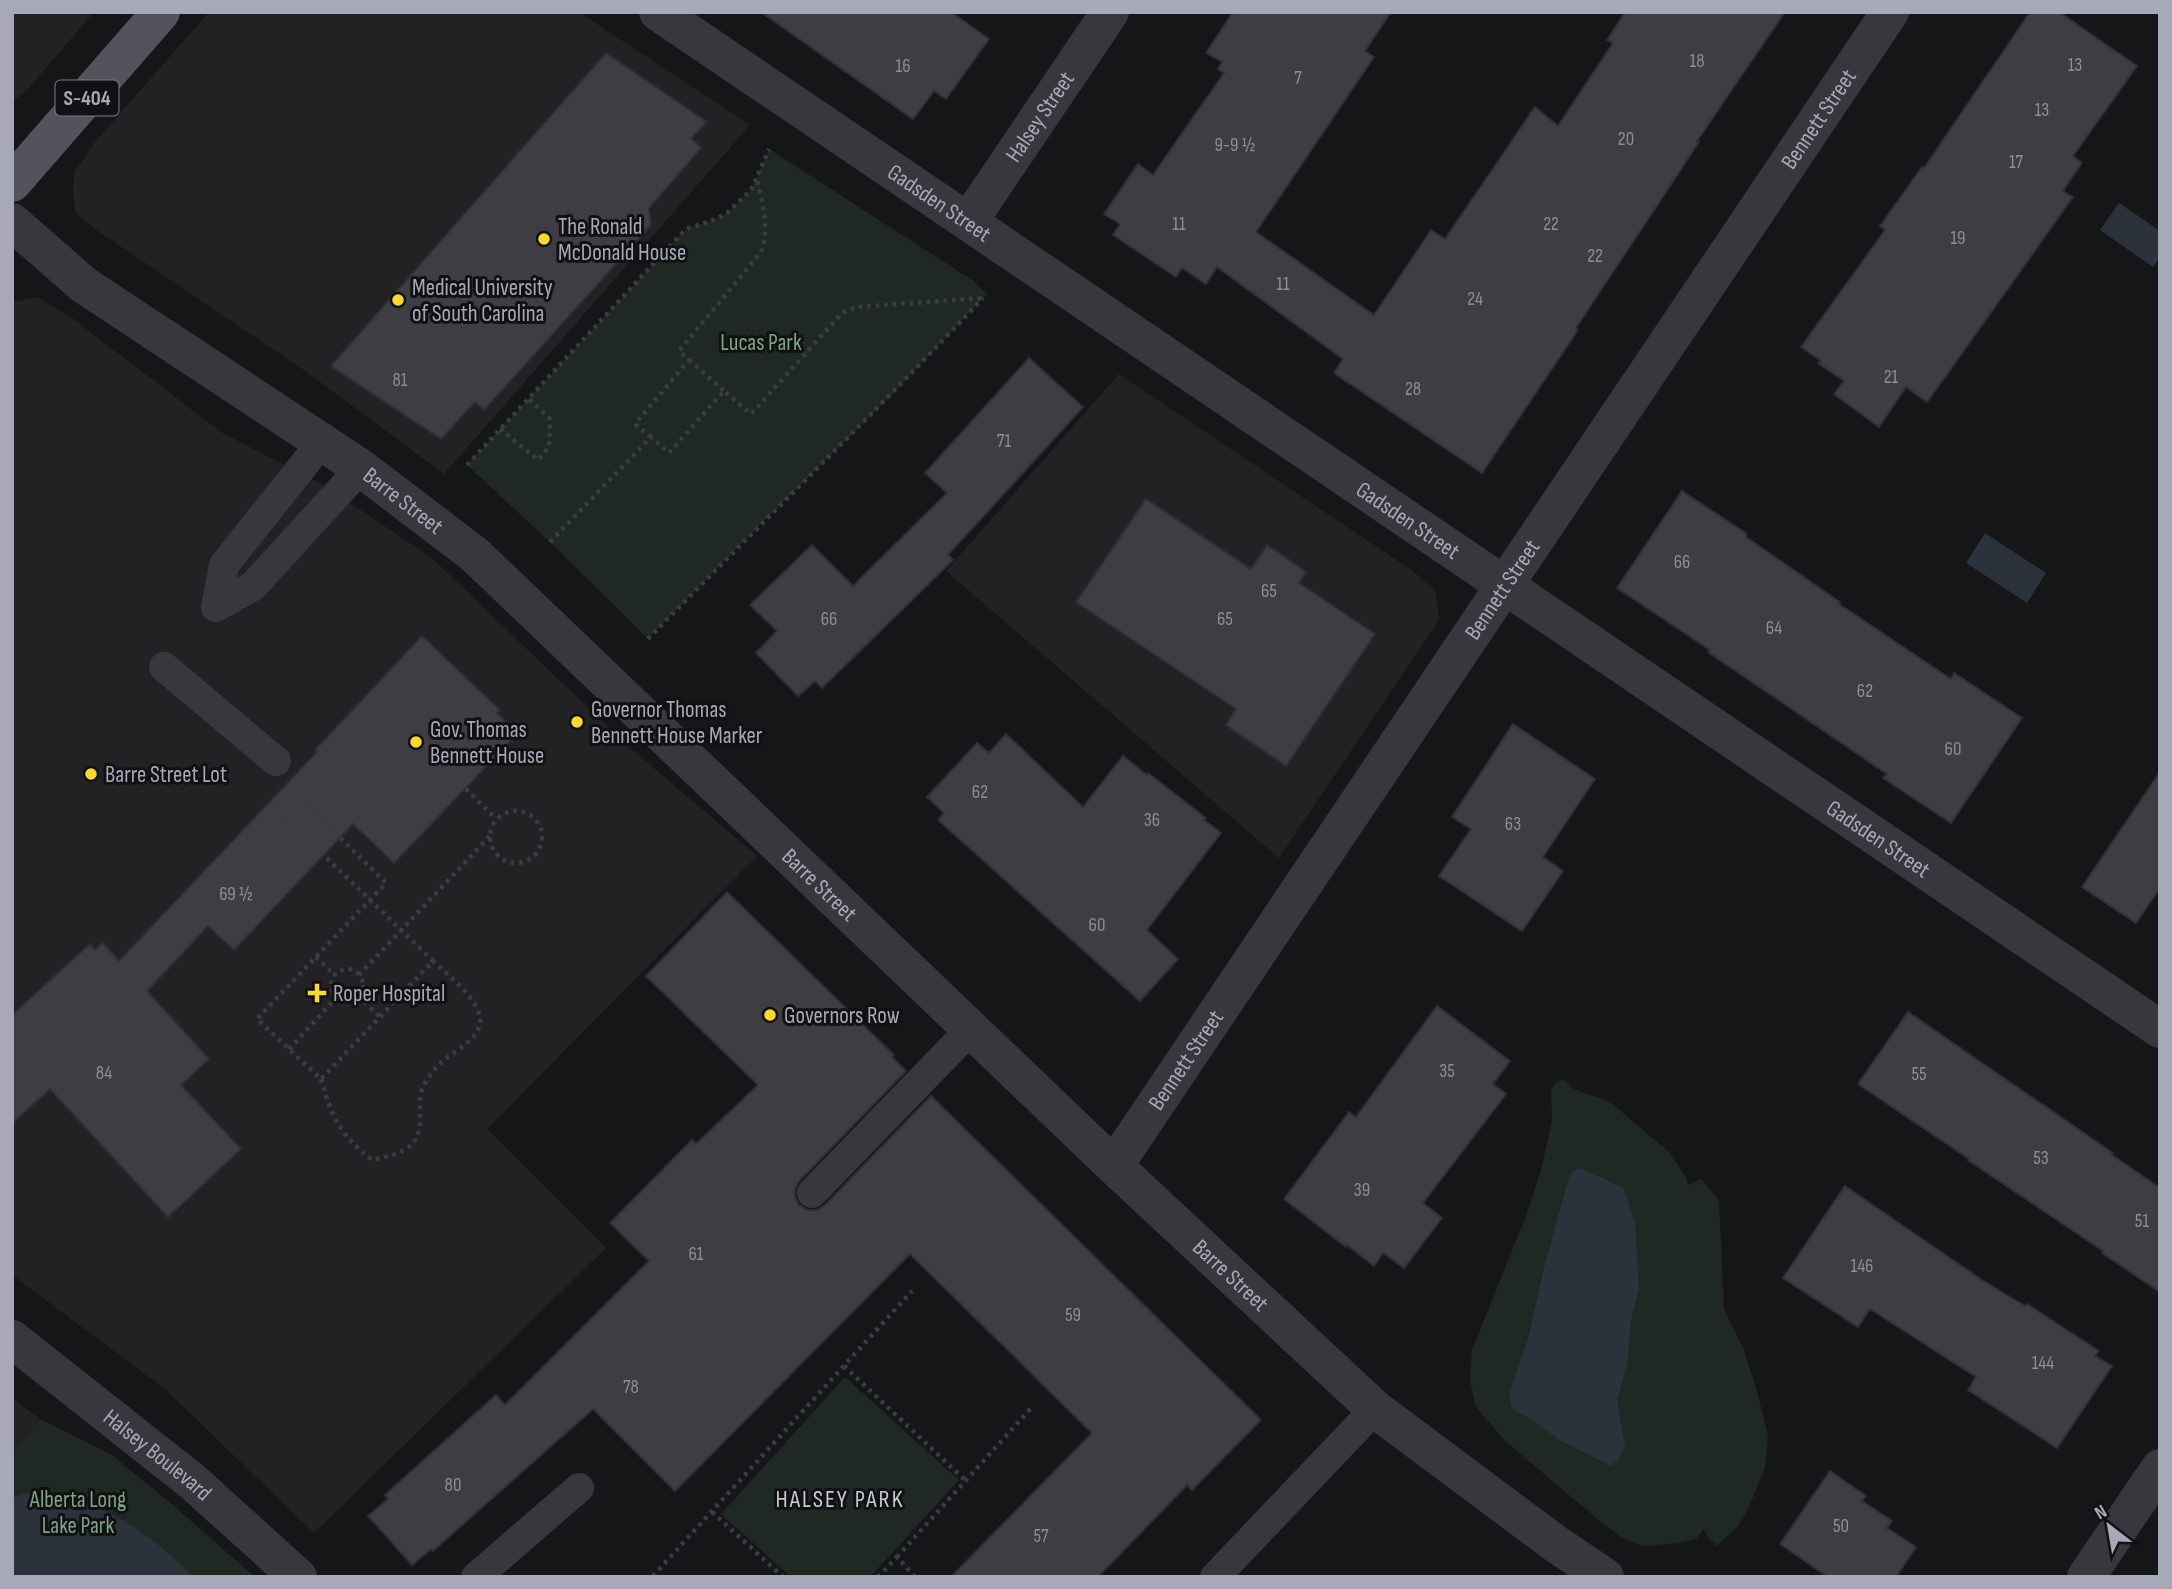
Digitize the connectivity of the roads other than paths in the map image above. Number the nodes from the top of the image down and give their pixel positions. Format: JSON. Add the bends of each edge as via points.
{"nodes":[{"id":1,"x":161,"y":12,"type":"edge"},
{"id":2,"x":658,"y":12,"type":"edge"},
{"id":3,"x":1110,"y":12,"type":"edge"},
{"id":4,"x":1891,"y":12,"type":"edge"},
{"id":5,"x":12,"y":183,"type":"edge"},
{"id":6,"x":968,"y":221,"type":"junction"},
{"id":7,"x":12,"y":222,"type":"edge"},
{"id":8,"x":322,"y":442,"type":"junction"},
{"id":9,"x":360,"y":468,"type":"junction"},
{"id":10,"x":1504,"y":585,"type":"junction"},
{"id":11,"x":164,"y":667,"type":"dead end"},
{"id":12,"x":276,"y":761,"type":"dead end"},
{"id":13,"x":971,"y":1029,"type":"junction"},
{"id":14,"x":2160,"y":1029,"type":"edge"},
{"id":15,"x":1115,"y":1166,"type":"junction"},
{"id":16,"x":813,"y":1193,"type":"dead end"},
{"id":17,"x":12,"y":1339,"type":"edge"},
{"id":18,"x":1375,"y":1409,"type":"junction"},
{"id":19,"x":2160,"y":1468,"type":"edge"},
{"id":20,"x":579,"y":1488,"type":"dead end"},
{"id":21,"x":298,"y":1577,"type":"edge"},
{"id":22,"x":476,"y":1577,"type":"edge"},
{"id":23,"x":1215,"y":1577,"type":"edge"},
{"id":24,"x":1605,"y":1577,"type":"edge"},
{"id":25,"x":2086,"y":1577,"type":"edge"}],
"edges":[{"from":1,"to":5,"type":"main road","number":"S-404"},
{"from":2,"to":6,"type":"street","name":"Gadsden Street"},
{"from":3,"to":6,"type":"street","name":"Halsey Street"},
{"from":4,"to":10,"type":"street","name":"Bennett Street"},
{"from":6,"to":10,"type":"street","name":"Gadsden Street"},
{"from":7,"to":8,"type":"street","name":"Barre Street","via":[[84,285]]},
{"from":8,"to":9,"type":"street","name":"Barre Street"},
{"from":8,"to":9,"type":"lane","via":[[224,565],[216,607],[253,586]]},
{"from":9,"to":13,"type":"street","name":"Barre Street","via":[[475,555]]},
{"from":10,"to":14,"type":"street","name":"Gadsden Street"},
{"from":10,"to":15,"type":"street","name":"Bennett Street"},
{"from":11,"to":12,"type":"lane"},
{"from":13,"to":15,"type":"street","name":"Barre Street"},
{"from":13,"to":16,"type":"lane"},
{"from":15,"to":18,"type":"street","name":"Barre Street"},
{"from":17,"to":21,"type":"street","name":"Halsey Boulevard","via":[[193,1482]]},
{"from":18,"to":23,"type":"lane"},
{"from":18,"to":24,"type":"street","name":"Barre Street"},
{"from":19,"to":25,"type":"street"},
{"from":20,"to":22,"type":"lane"}]}
